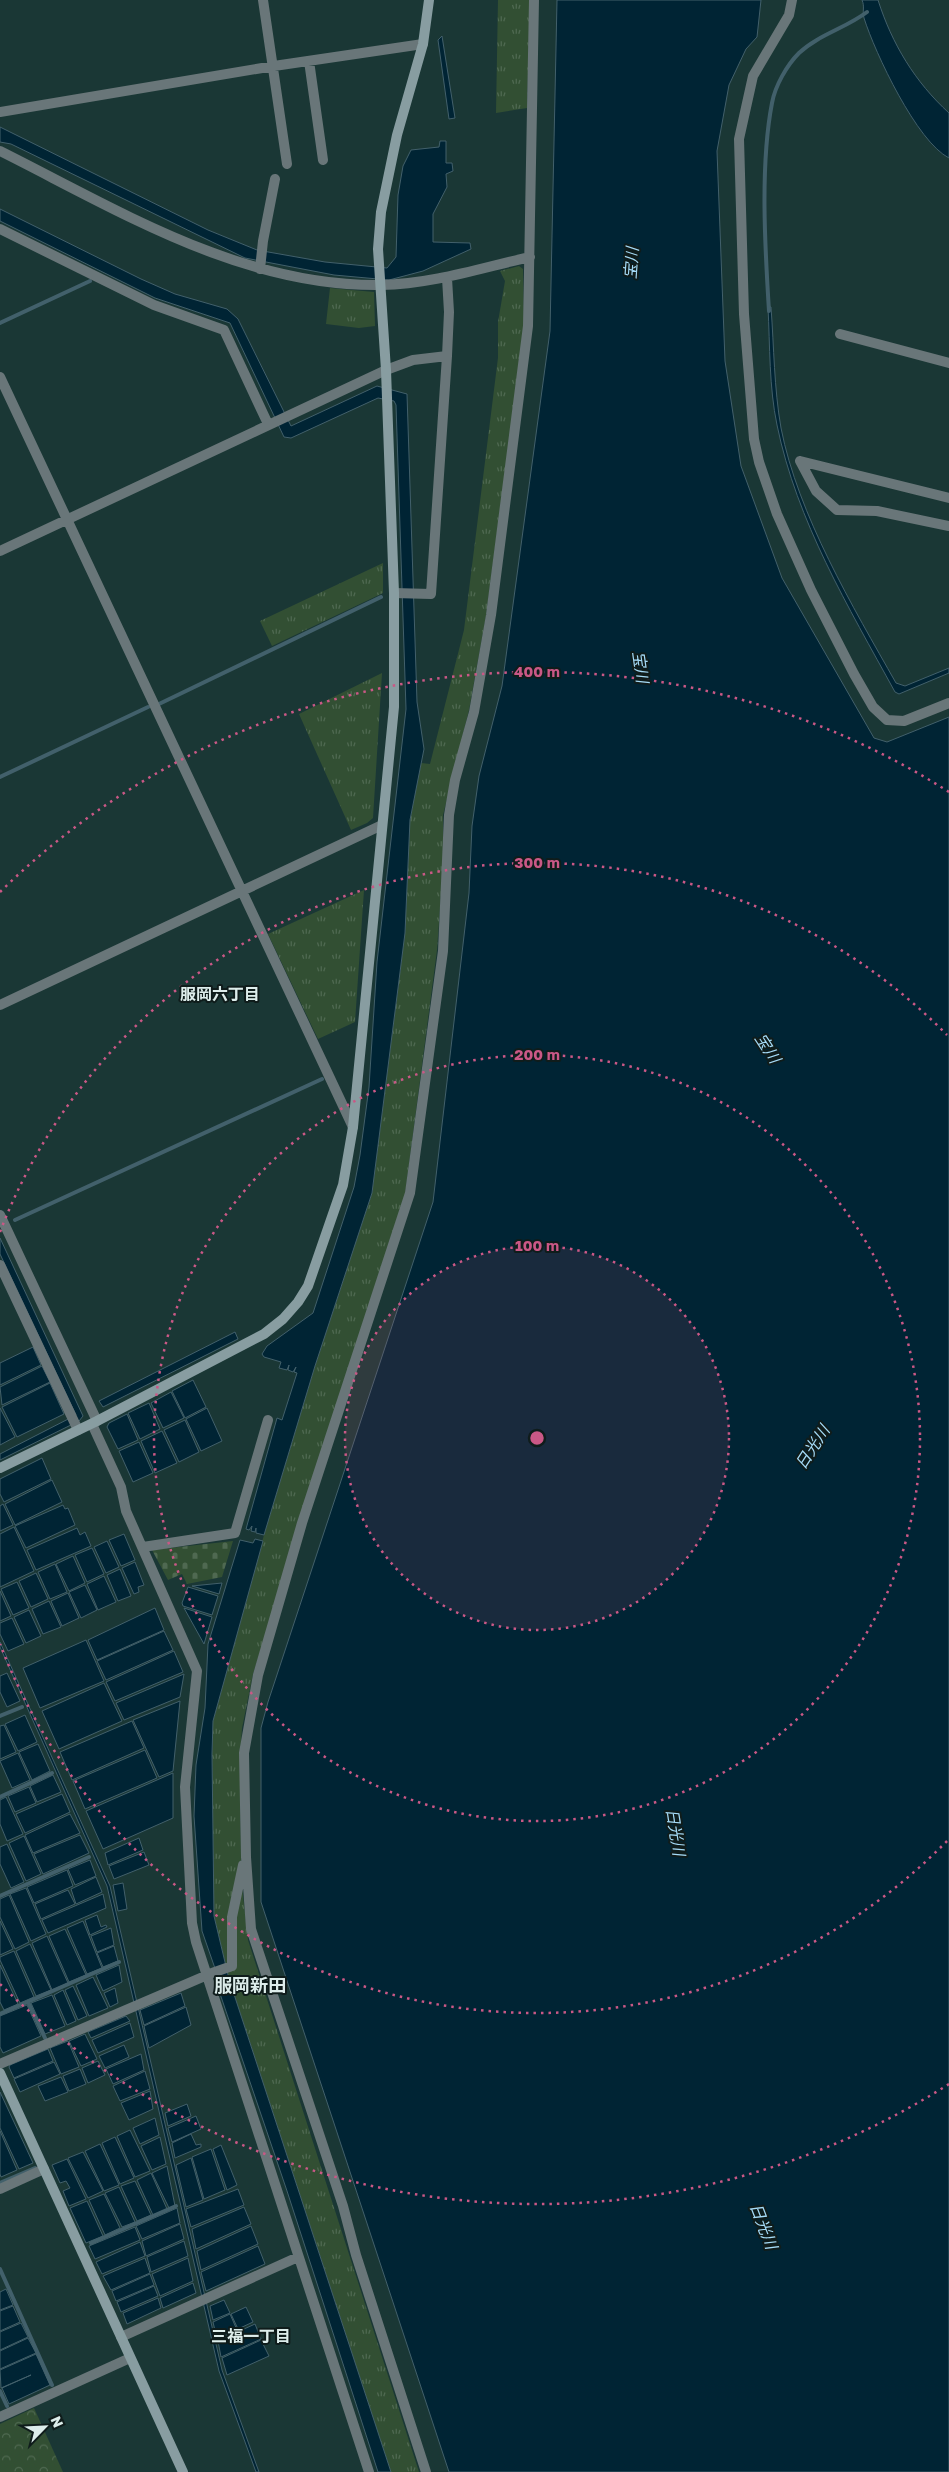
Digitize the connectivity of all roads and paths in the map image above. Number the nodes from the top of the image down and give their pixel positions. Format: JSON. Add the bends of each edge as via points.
{"nodes":[{"id":1,"x":263,"y":0,"type":"edge"},
{"id":2,"x":429,"y":0,"type":"edge"},
{"id":3,"x":534,"y":0,"type":"edge"},
{"id":4,"x":792,"y":0,"type":"edge"},
{"id":5,"x":423,"y":44,"type":"junction"},
{"id":6,"x":309,"y":60,"type":"junction"},
{"id":7,"x":274,"y":66,"type":"junction"},
{"id":8,"x":0,"y":112,"type":"edge"},
{"id":9,"x":0,"y":151,"type":"edge"},
{"id":10,"x":323,"y":160,"type":"dead end"},
{"id":11,"x":287,"y":164,"type":"dead end"},
{"id":12,"x":275,"y":179,"type":"dead end"},
{"id":13,"x":0,"y":229,"type":"edge"},
{"id":14,"x":530,"y":257,"type":"junction"},
{"id":15,"x":260,"y":267,"type":"junction"},
{"id":16,"x":447,"y":278,"type":"junction"},
{"id":17,"x":381,"y":283,"type":"junction"},
{"id":18,"x":840,"y":334,"type":"dead end"},
{"id":19,"x":447,"y":356,"type":"junction"},
{"id":20,"x":949,"y":363,"type":"edge"},
{"id":21,"x":386,"y":370,"type":"junction"},
{"id":22,"x":0,"y":377,"type":"edge"},
{"id":23,"x":270,"y":422,"type":"junction"},
{"id":24,"x":949,"y":498,"type":"edge"},
{"id":25,"x":67,"y":520,"type":"junction"},
{"id":26,"x":949,"y":526,"type":"edge"},
{"id":27,"x":0,"y":551,"type":"edge"},
{"id":28,"x":396,"y":593,"type":"junction"},
{"id":29,"x":949,"y":703,"type":"edge"},
{"id":30,"x":382,"y":825,"type":"junction"},
{"id":31,"x":242,"y":891,"type":"junction"},
{"id":32,"x":0,"y":1005,"type":"edge"},
{"id":33,"x":353,"y":1127,"type":"junction"},
{"id":34,"x":0,"y":1215,"type":"edge"},
{"id":35,"x":0,"y":1264,"type":"edge"},
{"id":36,"x":268,"y":1420,"type":"dead end"},
{"id":37,"x":94,"y":1422,"type":"junction"},
{"id":38,"x":75,"y":1424,"type":"junction"},
{"id":39,"x":0,"y":1468,"type":"edge"},
{"id":40,"x":143,"y":1547,"type":"junction"},
{"id":41,"x":246,"y":1857,"type":"junction"},
{"id":42,"x":210,"y":1974,"type":"junction"},
{"id":43,"x":0,"y":2064,"type":"edge"},
{"id":44,"x":0,"y":2073,"type":"edge"},
{"id":45,"x":44,"y":2169,"type":"junction"},
{"id":46,"x":0,"y":2188,"type":"edge"},
{"id":47,"x":298,"y":2257,"type":"junction"},
{"id":48,"x":121,"y":2337,"type":"junction"},
{"id":49,"x":130,"y":2358,"type":"junction"},
{"id":50,"x":0,"y":2417,"type":"edge"},
{"id":51,"x":183,"y":2472,"type":"edge"},
{"id":52,"x":369,"y":2472,"type":"edge"},
{"id":53,"x":426,"y":2472,"type":"edge"}],
"edges":[{"from":1,"to":7,"type":"street"},
{"from":2,"to":5,"type":"street"},
{"from":3,"to":14,"type":"street"},
{"from":4,"to":29,"type":"street","via":[[789,15],[753,76],[739,138],[744,314],[758,462],[776,514],[811,590],[874,707],[887,720],[904,721]]},
{"from":5,"to":6,"type":"street"},
{"from":5,"to":17,"type":"street","via":[[397,135],[381,212]]},
{"from":6,"to":7,"type":"street"},
{"from":6,"to":10,"type":"street"},
{"from":7,"to":8,"type":"street"},
{"from":7,"to":11,"type":"street"},
{"from":9,"to":15,"type":"street","via":[[170,235],[221,256]]},
{"from":12,"to":15,"type":"street"},
{"from":13,"to":23,"type":"street","via":[[154,305],[224,330]]},
{"from":14,"to":16,"type":"street"},
{"from":14,"to":41,"type":"street","via":[[528,326],[500,560],[474,712],[449,815],[443,951],[410,1193],[302,1523],[258,1675],[244,1753]]},
{"from":15,"to":17,"type":"street","via":[[336,283]]},
{"from":16,"to":17,"type":"street"},
{"from":16,"to":19,"type":"street"},
{"from":17,"to":21,"type":"street"},
{"from":18,"to":20,"type":"street"},
{"from":19,"to":21,"type":"street","via":[[413,360]]},
{"from":19,"to":28,"type":"street","via":[[431,594]]},
{"from":21,"to":23,"type":"street"},
{"from":21,"to":28,"type":"street"},
{"from":22,"to":25,"type":"street"},
{"from":23,"to":25,"type":"street"},
{"from":24,"to":26,"type":"street","via":[[800,461],[816,491],[837,510],[878,511]]},
{"from":25,"to":27,"type":"street"},
{"from":25,"to":31,"type":"street"},
{"from":28,"to":30,"type":"street","via":[[394,707]]},
{"from":30,"to":31,"type":"street"},
{"from":30,"to":33,"type":"street"},
{"from":31,"to":32,"type":"street"},
{"from":31,"to":33,"type":"street"},
{"from":33,"to":37,"type":"street","via":[[343,1185],[322,1250],[298,1302],[264,1334]]},
{"from":34,"to":37,"type":"street"},
{"from":35,"to":38,"type":"street"},
{"from":36,"to":40,"type":"street","via":[[235,1533]]},
{"from":37,"to":38,"type":"street"},
{"from":37,"to":40,"type":"street","via":[[121,1487],[126,1511]]},
{"from":38,"to":39,"type":"street"},
{"from":40,"to":42,"type":"street","via":[[197,1671],[186,1788],[192,1923]]},
{"from":41,"to":42,"type":"street","via":[[232,1917],[232,1966]]},
{"from":41,"to":53,"type":"street","via":[[251,1929],[343,2206]]},
{"from":42,"to":43,"type":"street"},
{"from":42,"to":47,"type":"street"},
{"from":44,"to":45,"type":"street"},
{"from":45,"to":46,"type":"street"},
{"from":45,"to":48,"type":"street"},
{"from":47,"to":48,"type":"street"},
{"from":47,"to":52,"type":"street"},
{"from":48,"to":49,"type":"street"},
{"from":49,"to":50,"type":"street"},
{"from":49,"to":51,"type":"street"}]}
